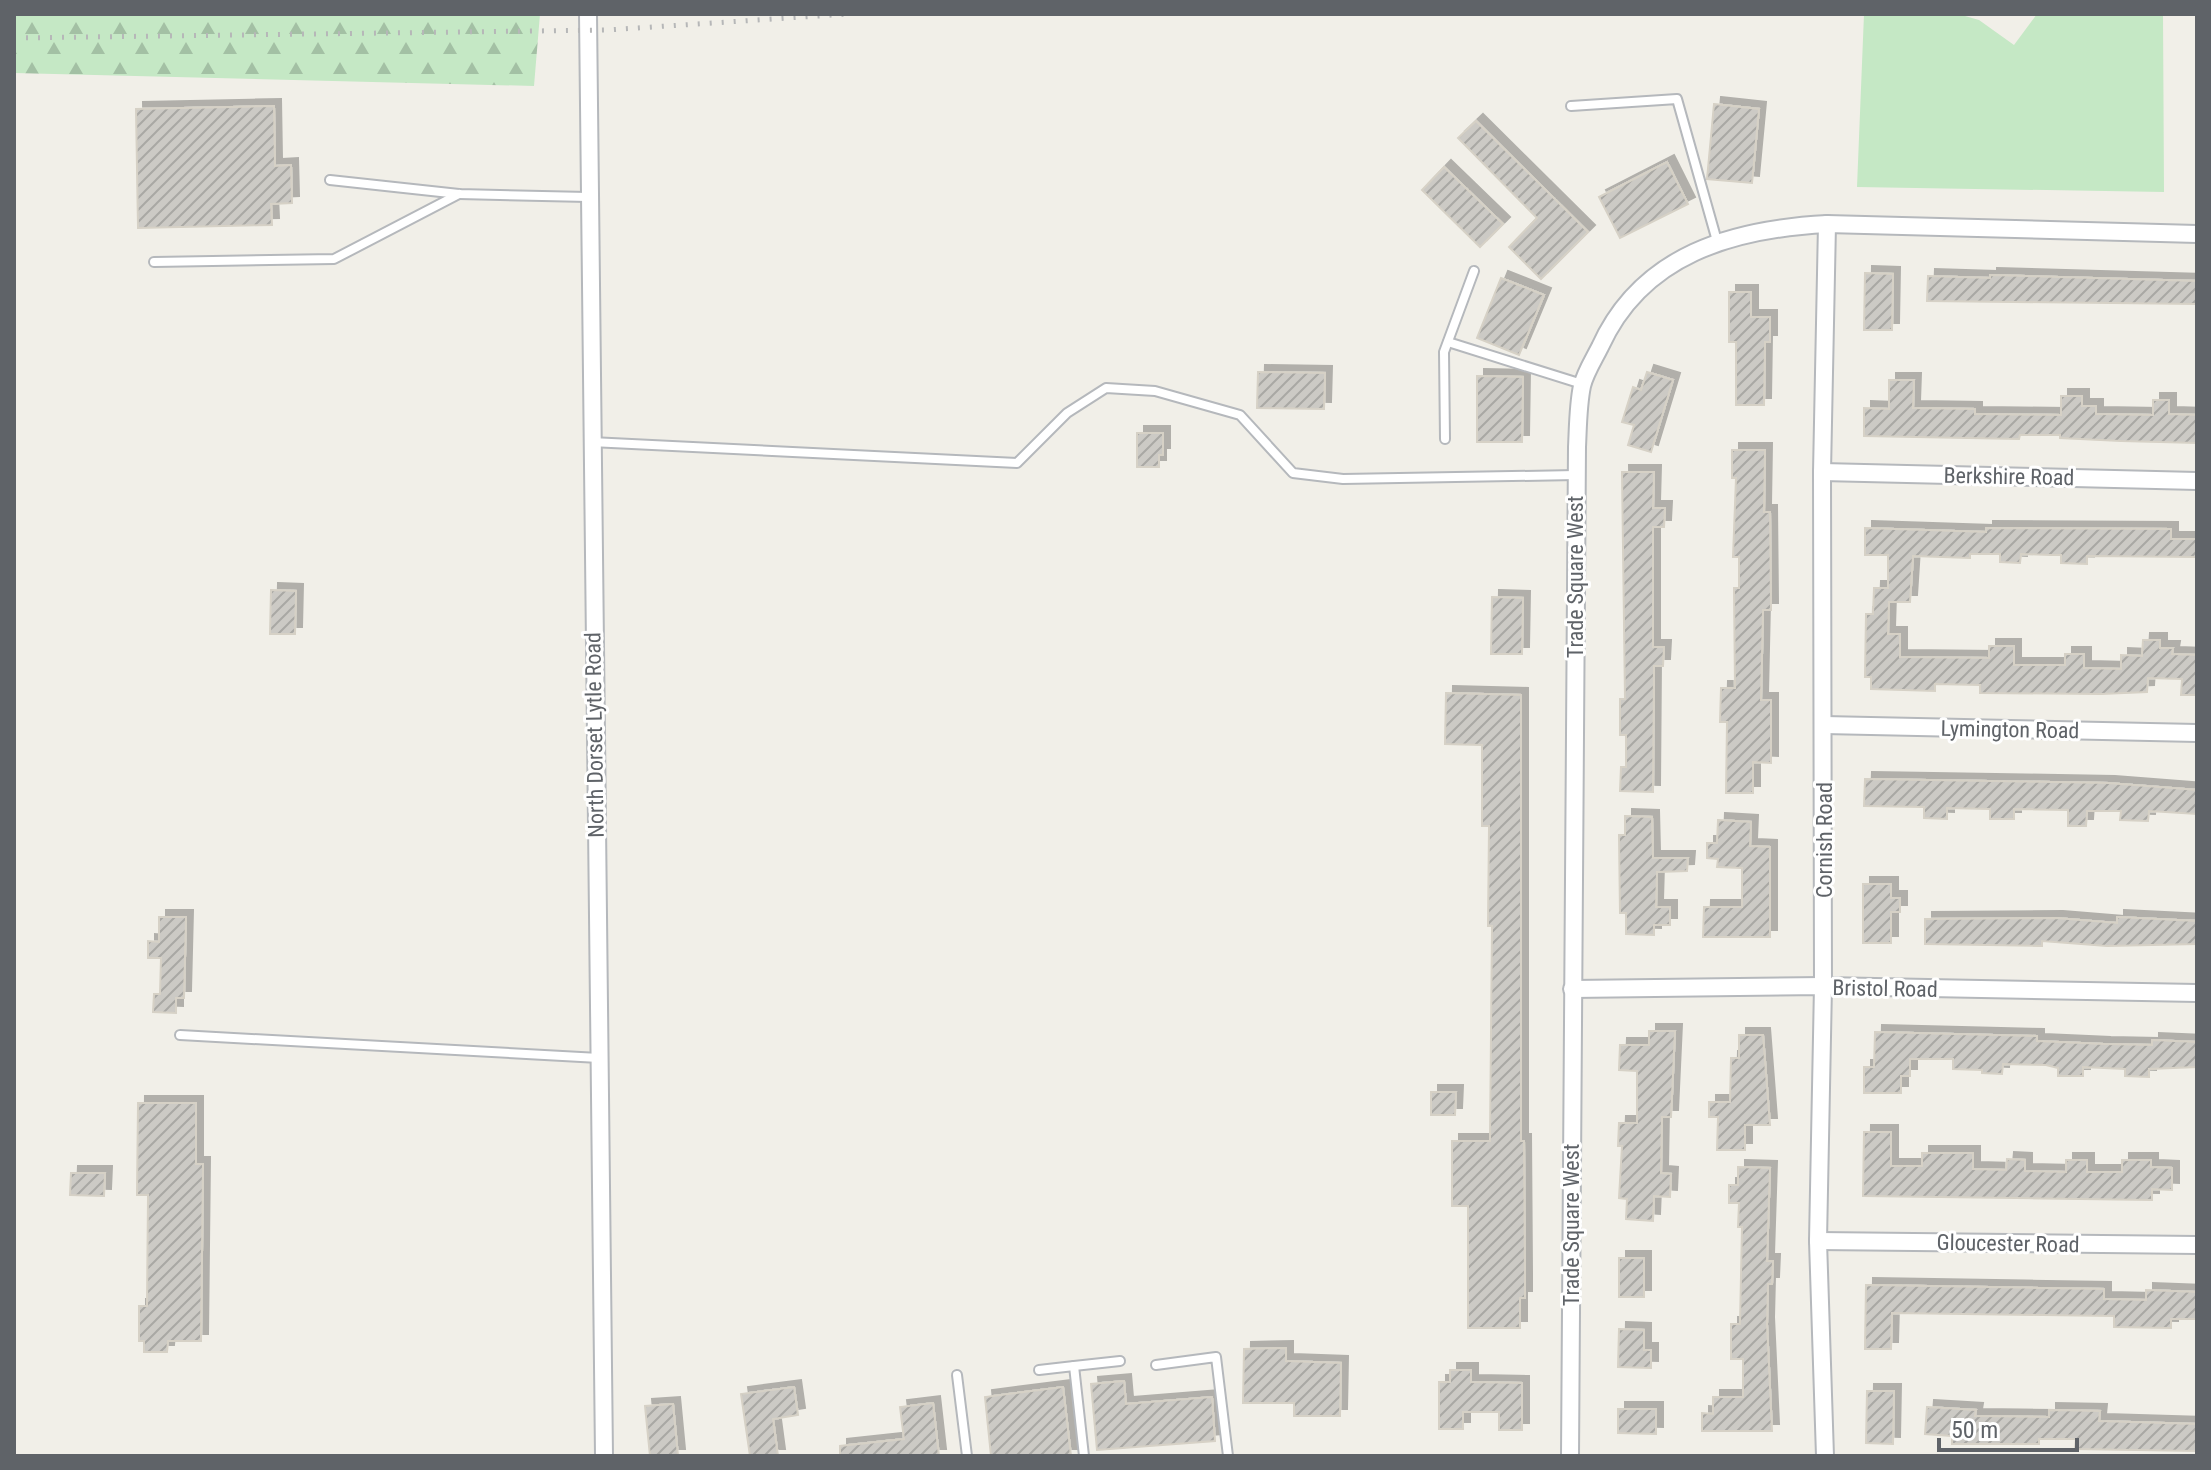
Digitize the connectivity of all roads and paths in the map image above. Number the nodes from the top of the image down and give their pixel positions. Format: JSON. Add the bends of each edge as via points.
{"nodes":[{"id":1,"x":588,"y":14,"type":"edge"},
{"id":2,"x":1571,"y":106,"type":"dead end"},
{"id":3,"x":330,"y":180,"type":"dead end"},
{"id":4,"x":459,"y":194,"type":"junction"},
{"id":5,"x":588,"y":197,"type":"junction"},
{"id":6,"x":1827,"y":224,"type":"junction"},
{"id":7,"x":2197,"y":234,"type":"edge"},
{"id":8,"x":1717,"y":241,"type":"junction"},
{"id":9,"x":154,"y":262,"type":"dead end"},
{"id":10,"x":1474,"y":271,"type":"dead end"},
{"id":11,"x":1448,"y":342,"type":"junction"},
{"id":12,"x":1582,"y":384,"type":"junction"},
{"id":13,"x":1445,"y":439,"type":"dead end"},
{"id":14,"x":591,"y":442,"type":"junction"},
{"id":15,"x":1822,"y":472,"type":"junction"},
{"id":16,"x":1576,"y":475,"type":"junction"},
{"id":17,"x":2197,"y":481,"type":"edge"},
{"id":18,"x":1824,"y":725,"type":"junction"},
{"id":19,"x":2197,"y":733,"type":"edge"},
{"id":20,"x":1823,"y":986,"type":"junction"},
{"id":21,"x":1572,"y":989,"type":"junction"},
{"id":22,"x":2197,"y":993,"type":"edge"},
{"id":23,"x":180,"y":1035,"type":"dead end"},
{"id":24,"x":599,"y":1058,"type":"junction"},
{"id":25,"x":1818,"y":1241,"type":"junction"},
{"id":26,"x":2197,"y":1245,"type":"edge"},
{"id":27,"x":1120,"y":1361,"type":"dead end"},
{"id":28,"x":1156,"y":1365,"type":"dead end"},
{"id":29,"x":1074,"y":1366,"type":"junction"},
{"id":30,"x":1039,"y":1370,"type":"dead end"},
{"id":31,"x":957,"y":1375,"type":"dead end"},
{"id":32,"x":604,"y":1456,"type":"edge"},
{"id":33,"x":967,"y":1456,"type":"edge"},
{"id":34,"x":1084,"y":1456,"type":"edge"},
{"id":35,"x":1228,"y":1456,"type":"edge"},
{"id":36,"x":1570,"y":1456,"type":"edge"},
{"id":37,"x":1825,"y":1456,"type":"edge"}],
"edges":[{"from":1,"to":5,"type":"street","name":"North Dorset Lytle Road"},
{"from":2,"to":8,"type":"lane","via":[[1677,99]]},
{"from":3,"to":4,"type":"lane"},
{"from":4,"to":5,"type":"lane"},
{"from":4,"to":9,"type":"lane","via":[[334,259]]},
{"from":5,"to":14,"type":"street","name":"North Dorset Lytle Road"},
{"from":6,"to":7,"type":"street","name":"Trade Square West"},
{"from":6,"to":8,"type":"street","name":"Trade Square West","via":[[1774,227]]},
{"from":6,"to":15,"type":"street","name":"Cornish Road"},
{"from":8,"to":12,"type":"street","name":"Trade Square West","via":[[1669,265],[1612,319]]},
{"from":10,"to":11,"type":"lane"},
{"from":11,"to":12,"type":"lane"},
{"from":11,"to":13,"type":"lane"},
{"from":12,"to":16,"type":"street","name":"Trade Square West"},
{"from":14,"to":16,"type":"lane","via":[[1017,463],[1067,413],[1106,388],[1155,391],[1240,415],[1293,473],[1343,479]]},
{"from":14,"to":24,"type":"street","name":"North Dorset Lytle Road"},
{"from":15,"to":17,"type":"street","name":"Berkshire Road"},
{"from":15,"to":18,"type":"street","name":"Cornish Road"},
{"from":16,"to":21,"type":"street","name":"Trade Square West"},
{"from":18,"to":19,"type":"street","name":"Lymington Road"},
{"from":18,"to":20,"type":"street","name":"Cornish Road"},
{"from":20,"to":21,"type":"street","name":"Bristol Road"},
{"from":20,"to":22,"type":"street","name":"Bristol Road"},
{"from":20,"to":25,"type":"street","name":"Cornish Road"},
{"from":21,"to":36,"type":"street","name":"Trade Square West"},
{"from":23,"to":24,"type":"lane"},
{"from":24,"to":32,"type":"street","name":"North Dorset Lytle Road"},
{"from":25,"to":26,"type":"street","name":"Gloucester Road"},
{"from":25,"to":37,"type":"street","name":"Cornish Road"},
{"from":27,"to":29,"type":"lane"},
{"from":28,"to":35,"type":"lane","via":[[1216,1357]]},
{"from":29,"to":30,"type":"lane"},
{"from":29,"to":34,"type":"lane"},
{"from":31,"to":33,"type":"lane"}]}
